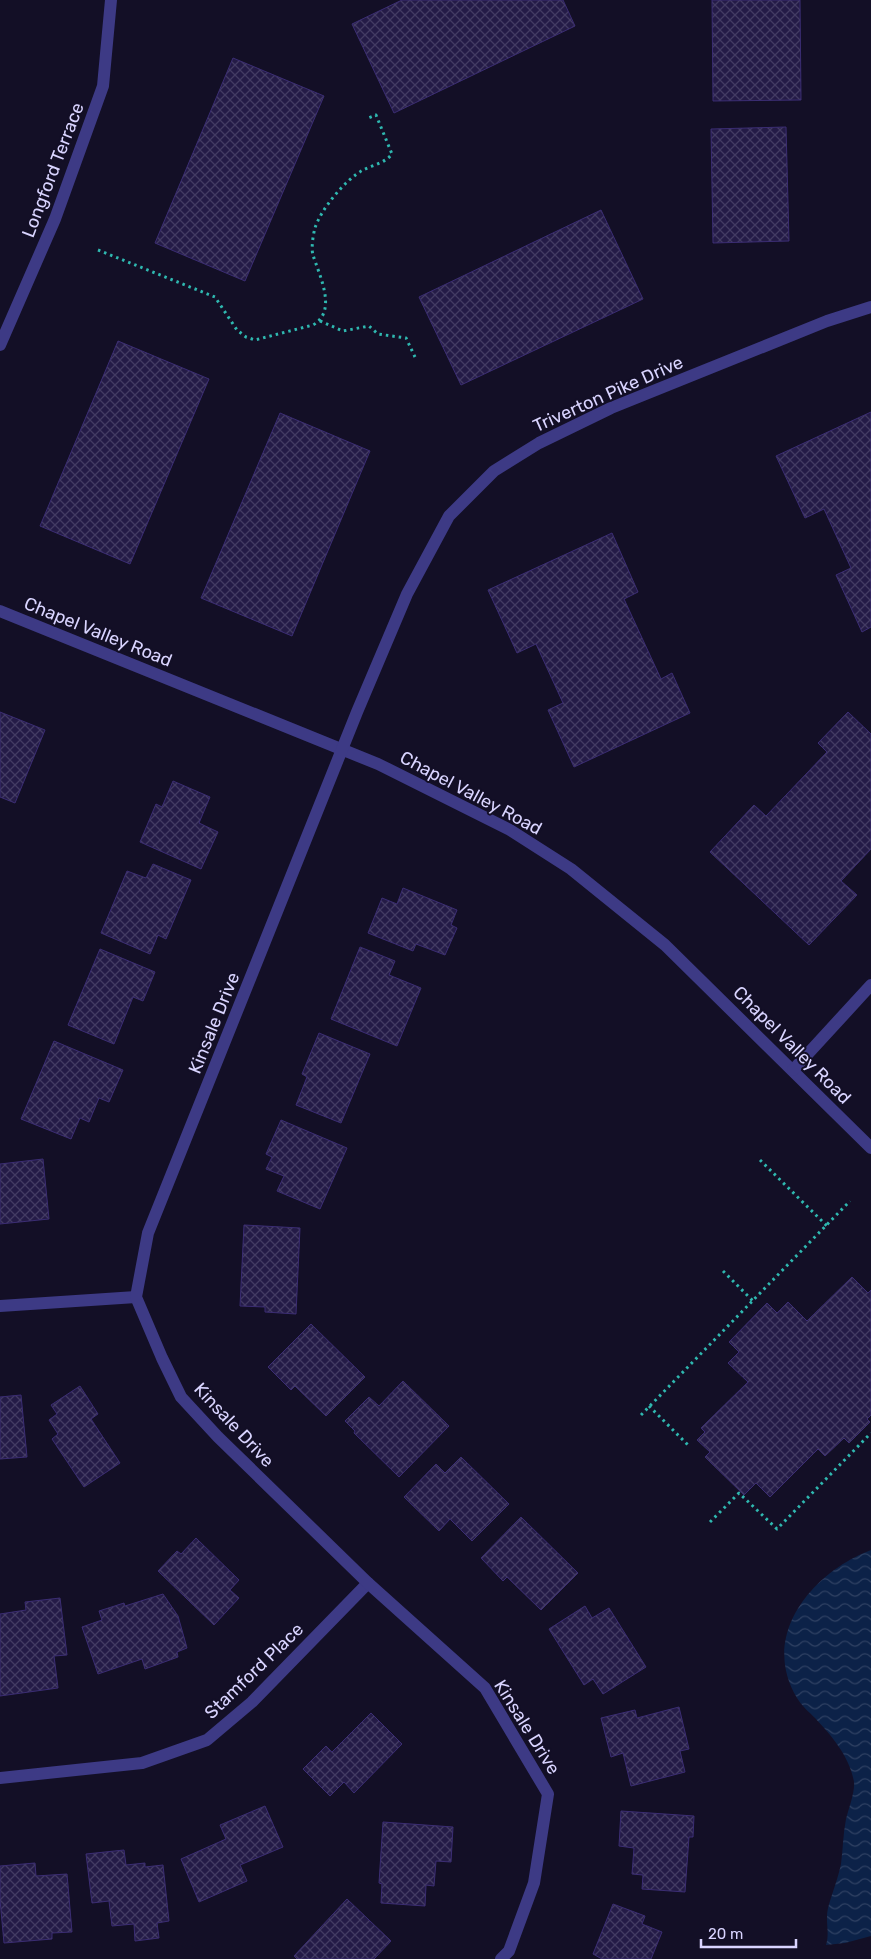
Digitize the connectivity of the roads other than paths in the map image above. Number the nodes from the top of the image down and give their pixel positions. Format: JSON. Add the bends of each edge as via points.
{"nodes":[{"id":1,"x":111,"y":0,"type":"edge"},
{"id":2,"x":871,"y":307,"type":"edge"},
{"id":3,"x":0,"y":345,"type":"edge"},
{"id":4,"x":0,"y":611,"type":"edge"},
{"id":5,"x":342,"y":749,"type":"junction"},
{"id":6,"x":871,"y":985,"type":"edge"},
{"id":7,"x":793,"y":1070,"type":"junction"},
{"id":8,"x":871,"y":1148,"type":"edge"},
{"id":9,"x":136,"y":1297,"type":"junction"},
{"id":10,"x":0,"y":1306,"type":"edge"},
{"id":11,"x":368,"y":1583,"type":"junction"},
{"id":12,"x":0,"y":1778,"type":"edge"},
{"id":13,"x":501,"y":1959,"type":"edge"}],
"edges":[{"from":1,"to":3,"type":"street","name":"Longford Terrace","via":[[103,86],[56,219]]},
{"from":2,"to":5,"type":"street","name":"Triverton Pike Drive","via":[[612,408],[539,444],[494,471],[449,516],[407,594]]},
{"from":4,"to":5,"type":"street","name":"Chapel Valley Road"},
{"from":5,"to":7,"type":"street","name":"Chapel Valley Road","via":[[510,830],[571,869],[665,946]]},
{"from":5,"to":9,"type":"street","name":"Kinsale Drive","via":[[148,1233]]},
{"from":6,"to":7,"type":"street"},
{"from":7,"to":8,"type":"street","name":"Chapel Valley Road"},
{"from":9,"to":10,"type":"street"},
{"from":9,"to":11,"type":"street","name":"Kinsale Drive","via":[[181,1396],[218,1437]]},
{"from":11,"to":12,"type":"street","name":"Stamford Place","via":[[252,1702],[207,1740],[142,1764]]},
{"from":11,"to":13,"type":"street","name":"Kinsale Drive","via":[[485,1688],[548,1794],[534,1883],[509,1950]]}]}
